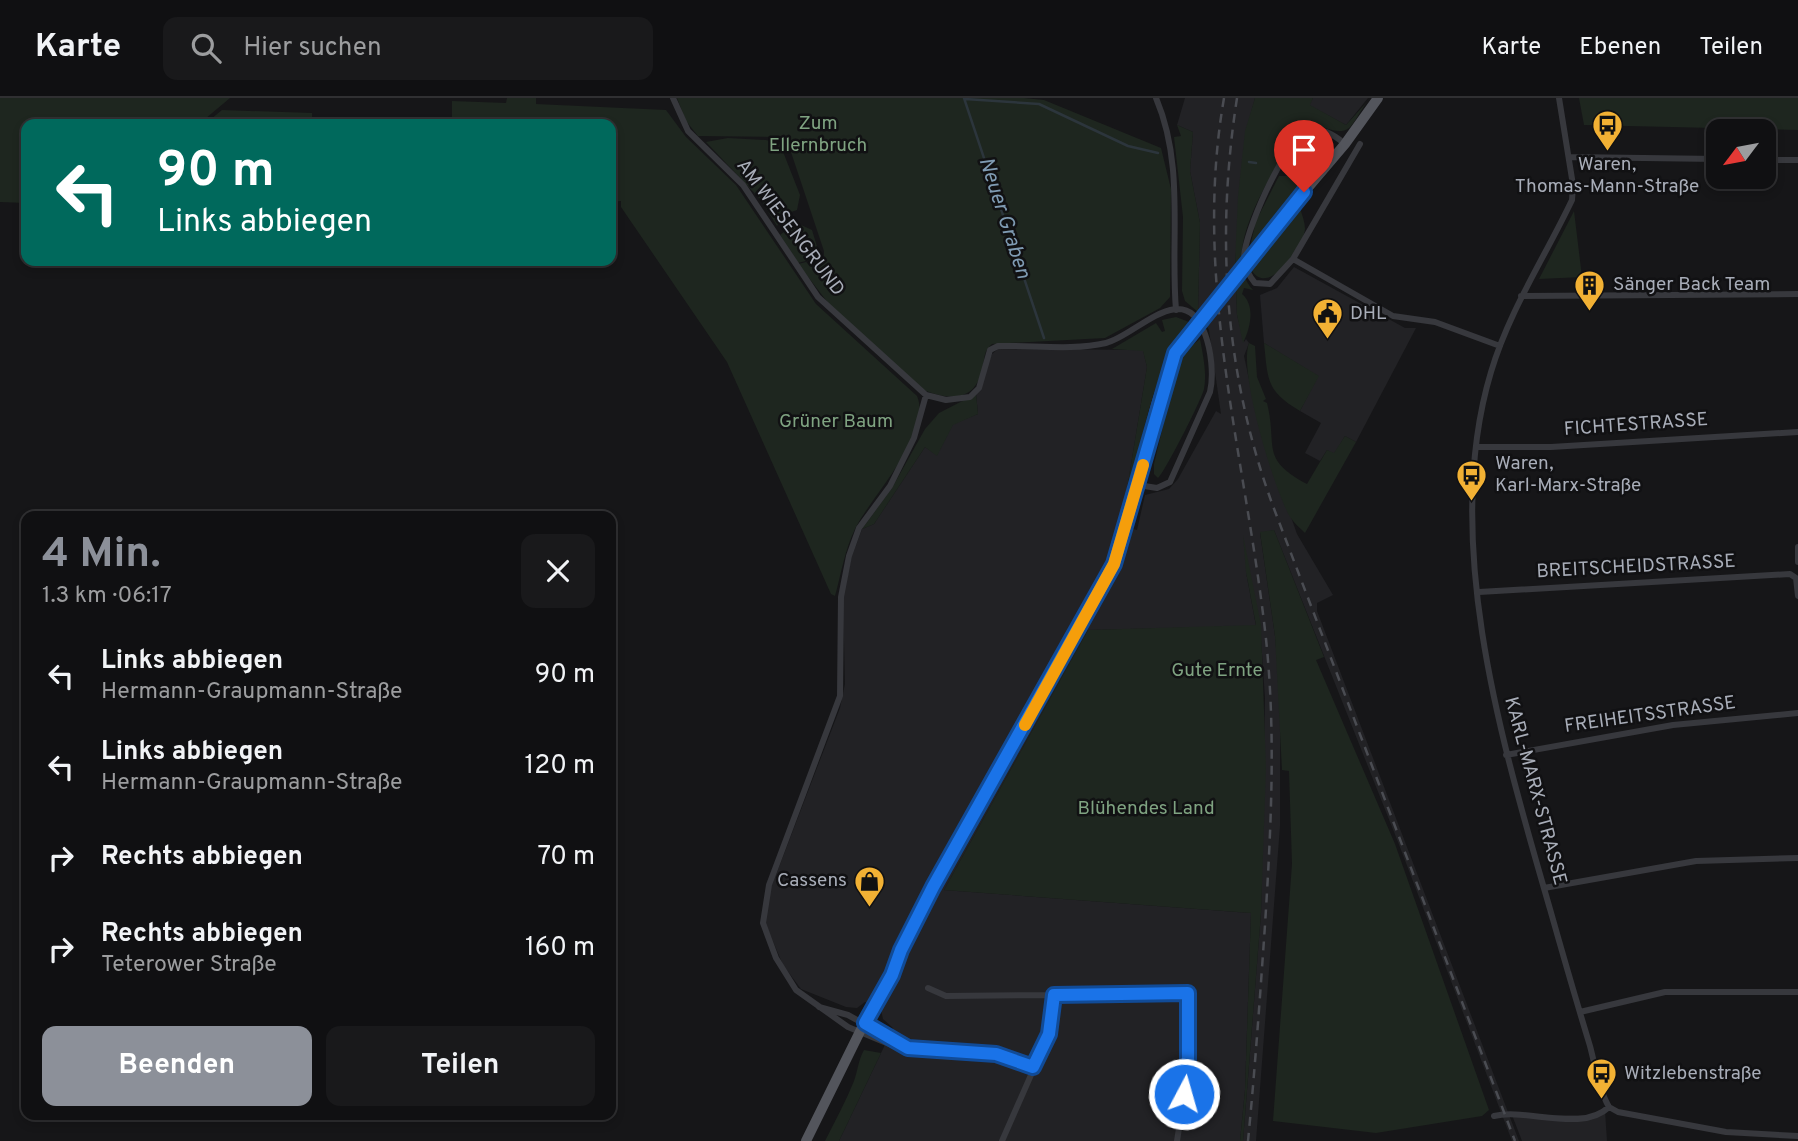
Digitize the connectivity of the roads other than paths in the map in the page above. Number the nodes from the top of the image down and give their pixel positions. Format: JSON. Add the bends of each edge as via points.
{"nodes":[{"id":1,"x":673,"y":98,"type":"edge"},
{"id":2,"x":1156,"y":98,"type":"edge"},
{"id":3,"x":1378,"y":98,"type":"edge"},
{"id":4,"x":1559,"y":98,"type":"edge"},
{"id":5,"x":1345,"y":144,"type":"junction"},
{"id":6,"x":1360,"y":144,"type":"dead end"},
{"id":7,"x":1569,"y":157,"type":"junction"},
{"id":8,"x":1706,"y":159,"type":"edge"},
{"id":9,"x":1776,"y":160,"type":"edge"},
{"id":10,"x":1798,"y":160,"type":"edge"},
{"id":11,"x":1293,"y":259,"type":"junction"},
{"id":12,"x":1798,"y":294,"type":"edge"},
{"id":13,"x":1521,"y":296,"type":"junction"},
{"id":14,"x":1177,"y":310,"type":"junction"},
{"id":15,"x":1500,"y":346,"type":"junction"},
{"id":16,"x":926,"y":395,"type":"junction"},
{"id":17,"x":1798,"y":432,"type":"edge"},
{"id":18,"x":1476,"y":447,"type":"junction"},
{"id":19,"x":1142,"y":486,"type":"junction"},
{"id":20,"x":1798,"y":547,"type":"edge"},
{"id":21,"x":1798,"y":562,"type":"edge"},
{"id":22,"x":1479,"y":592,"type":"junction"},
{"id":23,"x":1798,"y":596,"type":"edge"},
{"id":24,"x":1798,"y":713,"type":"edge"},
{"id":25,"x":1506,"y":755,"type":"junction"},
{"id":26,"x":1798,"y":858,"type":"edge"},
{"id":27,"x":1544,"y":888,"type":"junction"},
{"id":28,"x":928,"y":988,"type":"dead end"},
{"id":29,"x":1798,"y":992,"type":"edge"},
{"id":30,"x":1054,"y":995,"type":"junction"},
{"id":31,"x":819,"y":1007,"type":"junction"},
{"id":32,"x":1580,"y":1012,"type":"junction"},
{"id":33,"x":861,"y":1030,"type":"junction"},
{"id":34,"x":908,"y":1048,"type":"junction"},
{"id":35,"x":1033,"y":1067,"type":"junction"},
{"id":36,"x":1610,"y":1108,"type":"junction"},
{"id":37,"x":1494,"y":1116,"type":"dead end"},
{"id":38,"x":1798,"y":1136,"type":"edge"},
{"id":39,"x":806,"y":1141,"type":"edge"},
{"id":40,"x":1002,"y":1141,"type":"edge"},
{"id":41,"x":1177,"y":1141,"type":"edge"}],
"edges":[{"from":1,"to":16,"type":"street","name":"AM WIESENGRUND","via":[[688,131],[743,185],[818,297]]},
{"from":2,"to":14,"type":"street","via":[[1173,167]]},
{"from":3,"to":5,"type":"main road"},
{"from":4,"to":7,"type":"street","name":"KARL-MARX-STRASSE"},
{"from":5,"to":11,"type":"street","via":[[1327,132],[1301,135],[1253,220],[1244,259],[1255,283],[1274,282]]},
{"from":5,"to":19,"type":"main road","bridge":true,"via":[[1179,346],[1164,383]]},
{"from":6,"to":11,"type":"street"},
{"from":7,"to":8,"type":"street"},
{"from":7,"to":13,"type":"street","name":"KARL-MARX-STRASSE","via":[[1572,200]]},
{"from":9,"to":10,"type":"street"},
{"from":11,"to":15,"type":"street","via":[[1393,316],[1435,322]]},
{"from":12,"to":13,"type":"street"},
{"from":13,"to":15,"type":"street","name":"KARL-MARX-STRASSE"},
{"from":14,"to":16,"type":"street","via":[[1157,314],[1107,343],[994,347],[979,388],[970,397],[946,400]]},
{"from":14,"to":19,"type":"street","via":[[1190,314],[1202,327],[1212,384],[1173,477],[1162,487]]},
{"from":15,"to":18,"type":"street","name":"KARL-MARX-STRASSE","via":[[1486,389]]},
{"from":16,"to":31,"type":"street","via":[[915,435],[890,486],[859,528],[849,556],[841,597],[840,696],[764,904],[763,923],[776,958],[796,990]]},
{"from":17,"to":18,"type":"street","name":"FICHTESTRASSE"},
{"from":18,"to":22,"type":"street","name":"KARL-MARX-STRASSE","via":[[1474,534]]},
{"from":19,"to":33,"type":"main road","via":[[1111,572]]},
{"from":20,"to":21,"type":"street"},
{"from":22,"to":23,"type":"street","name":"BREITSCHEIDSTRASSE","via":[[1794,575]]},
{"from":22,"to":25,"type":"street","name":"KARL-MARX-STRASSE"},
{"from":24,"to":25,"type":"street","name":"FREIHEITSSTRASSE","via":[[1672,724]]},
{"from":25,"to":27,"type":"street","name":"KARL-MARX-STRASSE"},
{"from":26,"to":27,"type":"street","via":[[1696,861]]},
{"from":27,"to":32,"type":"street","name":"KARL-MARX-STRASSE"},
{"from":28,"to":30,"type":"street","via":[[946,996]]},
{"from":29,"to":32,"type":"street","via":[[1665,992]]},
{"from":30,"to":35,"type":"street","via":[[1049,1034]]},
{"from":30,"to":41,"type":"street","via":[[1188,993],[1188,1071]]},
{"from":31,"to":33,"type":"street"},
{"from":31,"to":33,"type":"street","via":[[828,1007]]},
{"from":32,"to":36,"type":"street","name":"KARL-MARX-STRASSE"},
{"from":33,"to":34,"type":"street"},
{"from":33,"to":34,"type":"street","via":[[890,1046]]},
{"from":33,"to":39,"type":"main road"},
{"from":34,"to":35,"type":"street","via":[[996,1054]]},
{"from":35,"to":40,"type":"street"},
{"from":36,"to":37,"type":"street","via":[[1594,1115],[1546,1120],[1528,1114]]},
{"from":36,"to":38,"type":"street","via":[[1726,1132]]}]}
